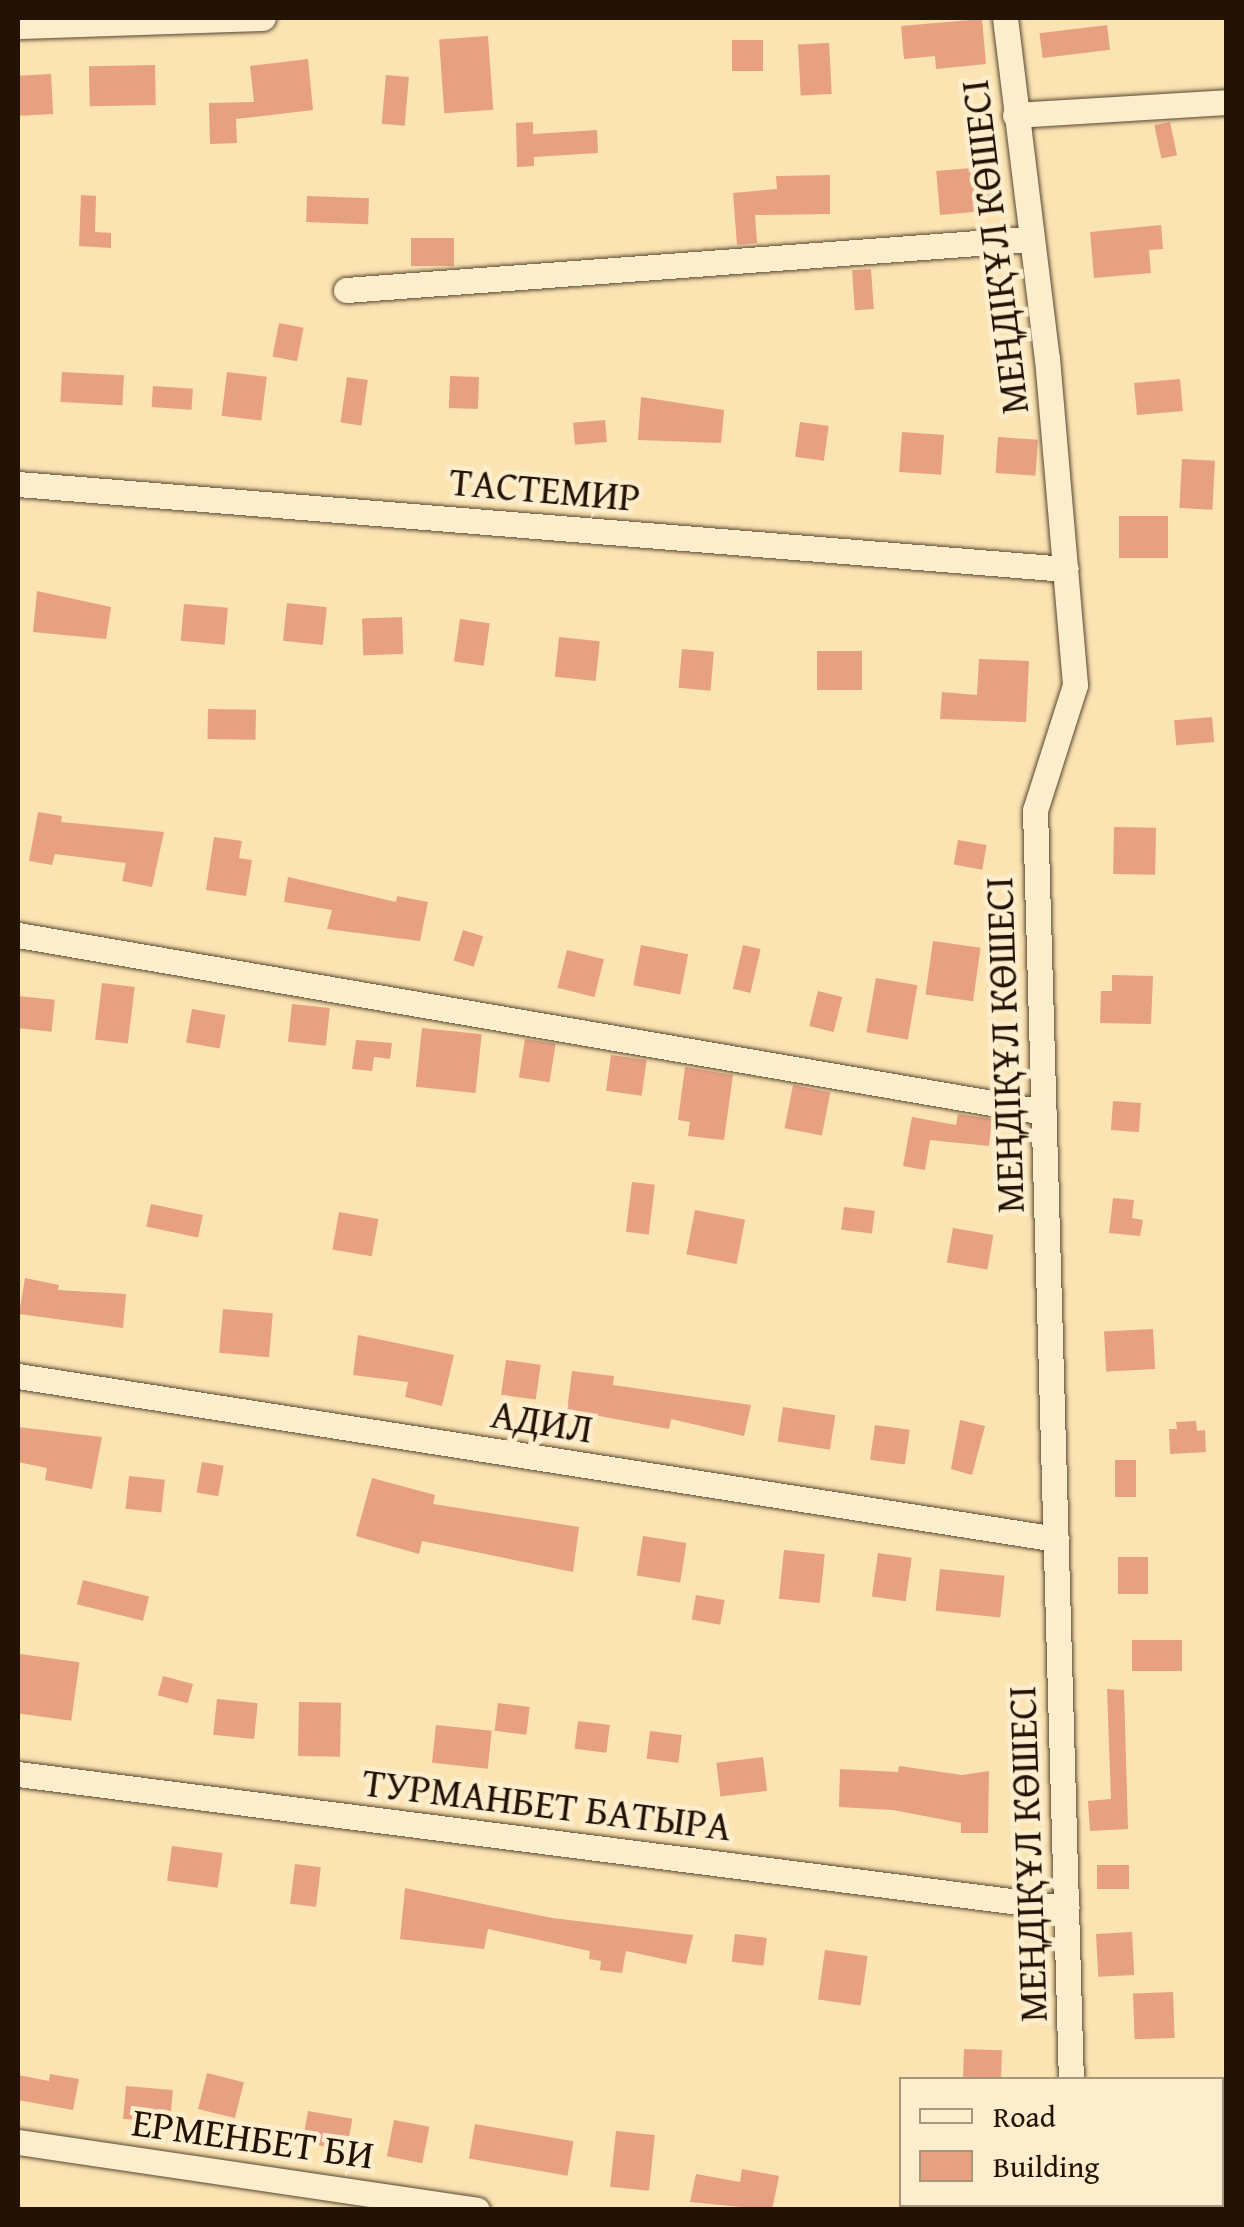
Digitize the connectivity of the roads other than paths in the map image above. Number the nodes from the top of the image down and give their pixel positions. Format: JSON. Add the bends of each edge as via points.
{"nodes":[{"id":1,"x":263,"y":18,"type":"edge"},
{"id":2,"x":1005,"y":18,"type":"edge"},
{"id":3,"x":18,"y":26,"type":"edge"},
{"id":4,"x":1226,"y":102,"type":"edge"},
{"id":5,"x":1015,"y":114,"type":"junction"},
{"id":6,"x":1030,"y":239,"type":"junction"},
{"id":7,"x":346,"y":290,"type":"dead end"},
{"id":8,"x":18,"y":484,"type":"edge"},
{"id":9,"x":1066,"y":569,"type":"junction"},
{"id":10,"x":18,"y":936,"type":"edge"},
{"id":11,"x":1044,"y":1112,"type":"junction"},
{"id":12,"x":18,"y":1376,"type":"edge"},
{"id":13,"x":1056,"y":1539,"type":"junction"},
{"id":14,"x":18,"y":1774,"type":"edge"},
{"id":15,"x":1066,"y":1908,"type":"junction"},
{"id":16,"x":1071,"y":2077,"type":"edge"},
{"id":17,"x":18,"y":2142,"type":"edge"},
{"id":18,"x":477,"y":2210,"type":"edge"}],
"edges":[{"from":1,"to":3,"type":"street"},
{"from":2,"to":5,"type":"street","name":"МЕҢДІҚҰЛ КӨШЕСІ"},
{"from":4,"to":5,"type":"street"},
{"from":5,"to":6,"type":"street","name":"МЕҢДІҚҰЛ КӨШЕСІ"},
{"from":6,"to":7,"type":"street"},
{"from":6,"to":9,"type":"street","name":"МЕҢДІҚҰЛ КӨШЕСІ"},
{"from":8,"to":9,"type":"street","name":"ТАСТЕМИР"},
{"from":9,"to":11,"type":"street","name":"МЕҢДІҚҰЛ КӨШЕСІ","via":[[1076,685],[1035,810]]},
{"from":10,"to":11,"type":"street"},
{"from":11,"to":13,"type":"street","name":"МЕҢДІҚҰЛ КӨШЕСІ"},
{"from":12,"to":13,"type":"street","name":"АДИЛ"},
{"from":13,"to":15,"type":"street","name":"МЕҢДІҚҰЛ КӨШЕСІ"},
{"from":14,"to":15,"type":"street","name":"ТУРМАНБЕТ БАТЫРА"},
{"from":15,"to":16,"type":"street","name":"МЕҢДІҚҰЛ КӨШЕСІ"},
{"from":17,"to":18,"type":"street","name":"ЕРМЕНБЕТ БИ"}]}
